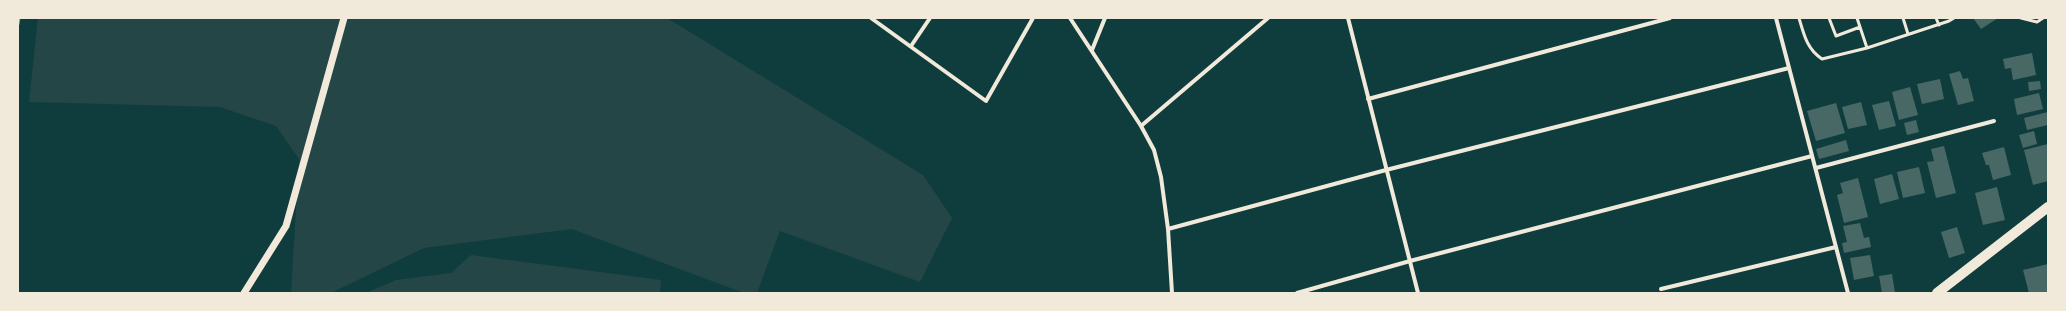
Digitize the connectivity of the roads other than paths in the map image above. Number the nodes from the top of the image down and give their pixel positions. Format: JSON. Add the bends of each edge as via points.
{"nodes":[{"id":1,"x":344,"y":18,"type":"edge"},
{"id":2,"x":871,"y":18,"type":"edge"},
{"id":3,"x":930,"y":18,"type":"edge"},
{"id":4,"x":1033,"y":18,"type":"edge"},
{"id":5,"x":1070,"y":18,"type":"edge"},
{"id":6,"x":1105,"y":18,"type":"edge"},
{"id":7,"x":1268,"y":18,"type":"edge"},
{"id":8,"x":1348,"y":18,"type":"edge"},
{"id":9,"x":1670,"y":18,"type":"edge"},
{"id":10,"x":1776,"y":18,"type":"edge"},
{"id":11,"x":1799,"y":18,"type":"edge"},
{"id":12,"x":1829,"y":18,"type":"edge"},
{"id":13,"x":1857,"y":18,"type":"edge"},
{"id":14,"x":1902,"y":18,"type":"edge"},
{"id":15,"x":1936,"y":18,"type":"edge"},
{"id":16,"x":1954,"y":18,"type":"edge"},
{"id":17,"x":2021,"y":18,"type":"edge"},
{"id":18,"x":2043,"y":18,"type":"edge"},
{"id":19,"x":1939,"y":25,"type":"junction"},
{"id":20,"x":1860,"y":27,"type":"junction"},
{"id":21,"x":1908,"y":34,"type":"junction"},
{"id":22,"x":911,"y":46,"type":"junction"},
{"id":23,"x":1867,"y":48,"type":"junction"},
{"id":24,"x":1092,"y":50,"type":"junction"},
{"id":25,"x":1789,"y":68,"type":"junction"},
{"id":26,"x":1368,"y":99,"type":"junction"},
{"id":27,"x":1994,"y":121,"type":"dead end"},
{"id":28,"x":1142,"y":126,"type":"junction"},
{"id":29,"x":1812,"y":156,"type":"junction"},
{"id":30,"x":1816,"y":168,"type":"junction"},
{"id":31,"x":1386,"y":170,"type":"junction"},
{"id":32,"x":2048,"y":207,"type":"edge"},
{"id":33,"x":1168,"y":229,"type":"junction"},
{"id":34,"x":1836,"y":246,"type":"junction"},
{"id":35,"x":1410,"y":261,"type":"junction"},
{"id":36,"x":1661,"y":289,"type":"dead end"},
{"id":37,"x":244,"y":293,"type":"edge"},
{"id":38,"x":1172,"y":293,"type":"edge"},
{"id":39,"x":1297,"y":293,"type":"edge"},
{"id":40,"x":1418,"y":293,"type":"edge"},
{"id":41,"x":1848,"y":293,"type":"edge"},
{"id":42,"x":1937,"y":293,"type":"edge"}],
"edges":[{"from":1,"to":37,"type":"street","via":[[286,226]]},
{"from":2,"to":22,"type":"street"},
{"from":3,"to":22,"type":"street"},
{"from":4,"to":22,"type":"street","via":[[986,100]]},
{"from":5,"to":24,"type":"street"},
{"from":6,"to":24,"type":"street"},
{"from":7,"to":28,"type":"street"},
{"from":8,"to":26,"type":"street"},
{"from":9,"to":26,"type":"street"},
{"from":10,"to":25,"type":"street"},
{"from":11,"to":23,"type":"lane","via":[[1808,46],[1822,59]]},
{"from":12,"to":20,"type":"lane","via":[[1836,36]]},
{"from":13,"to":20,"type":"lane"},
{"from":14,"to":21,"type":"lane"},
{"from":15,"to":19,"type":"lane"},
{"from":16,"to":19,"type":"lane"},
{"from":17,"to":18,"type":"lane","via":[[2037,22]]},
{"from":19,"to":21,"type":"lane"},
{"from":20,"to":23,"type":"lane"},
{"from":21,"to":23,"type":"lane"},
{"from":24,"to":28,"type":"street"},
{"from":25,"to":29,"type":"street"},
{"from":25,"to":31,"type":"street"},
{"from":26,"to":31,"type":"street"},
{"from":27,"to":30,"type":"street"},
{"from":28,"to":33,"type":"street","via":[[1154,150],[1161,177]]},
{"from":29,"to":30,"type":"street"},
{"from":29,"to":35,"type":"street"},
{"from":30,"to":34,"type":"street"},
{"from":31,"to":33,"type":"street"},
{"from":31,"to":35,"type":"street"},
{"from":32,"to":42,"type":"main road"},
{"from":33,"to":38,"type":"street"},
{"from":34,"to":36,"type":"street"},
{"from":34,"to":41,"type":"street"},
{"from":35,"to":39,"type":"street"},
{"from":35,"to":40,"type":"street"}]}
